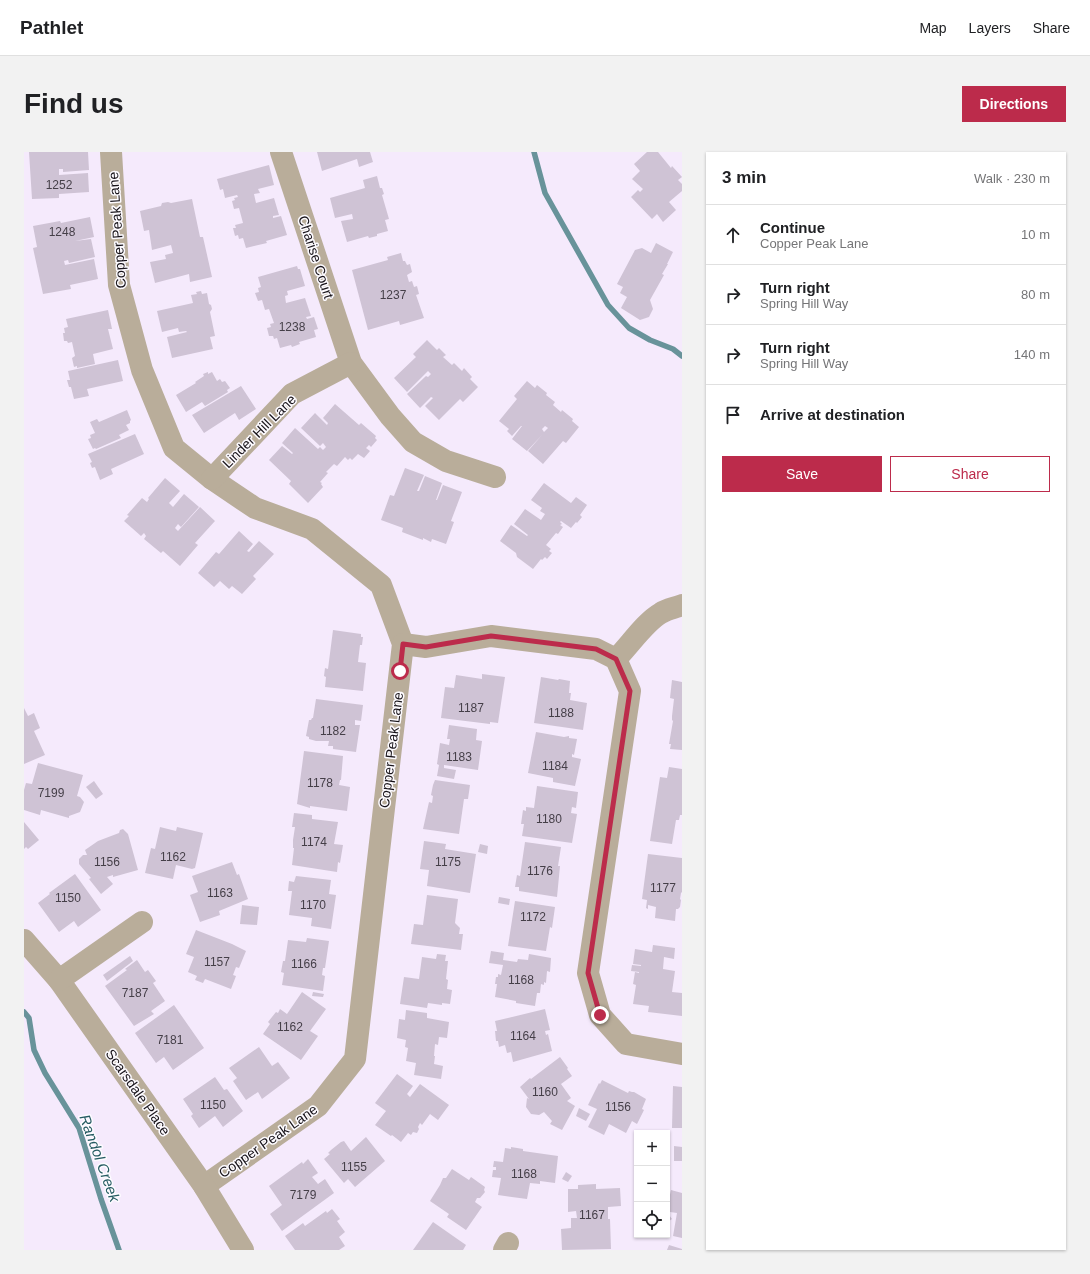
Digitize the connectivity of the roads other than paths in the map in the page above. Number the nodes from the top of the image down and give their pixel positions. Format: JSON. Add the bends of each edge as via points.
{"nodes":[{"id":1,"x":111,"y":152,"type":"edge"},
{"id":2,"x":281,"y":152,"type":"edge"},
{"id":3,"x":351,"y":363,"type":"junction"},
{"id":4,"x":495,"y":477,"type":"dead end"},
{"id":5,"x":212,"y":479,"type":"junction"},
{"id":6,"x":682,"y":605,"type":"edge"},
{"id":7,"x":403,"y":644,"type":"junction"},
{"id":8,"x":616,"y":659,"type":"junction"},
{"id":9,"x":142,"y":922,"type":"dead end"},
{"id":10,"x":24,"y":940,"type":"edge"},
{"id":11,"x":60,"y":980,"type":"junction"},
{"id":12,"x":682,"y":1054,"type":"edge"},
{"id":13,"x":204,"y":1186,"type":"junction"},
{"id":14,"x":243,"y":1250,"type":"edge"}],
"edges":[{"from":1,"to":5,"type":"street","name":"Copper Peak Lane","via":[[119,285],[142,370],[174,448]]},
{"from":2,"to":3,"type":"street","name":"Charise Court"},
{"from":3,"to":4,"type":"street","name":"Charise Court","via":[[390,416],[413,442],[446,461]]},
{"from":3,"to":5,"type":"street","name":"Linder Hill Lane","via":[[292,394]]},
{"from":5,"to":7,"type":"street","name":"Copper Peak Lane","via":[[255,508],[312,529],[381,585]]},
{"from":6,"to":8,"type":"street","via":[[661,612]]},
{"from":7,"to":8,"type":"street","via":[[426,647],[491,636],[596,649]]},
{"from":7,"to":13,"type":"street","name":"Copper Peak Lane","via":[[355,1058],[318,1106]]},
{"from":8,"to":12,"type":"street","via":[[630,691],[588,973],[600,1015],[626,1044]]},
{"from":9,"to":11,"type":"street"},
{"from":10,"to":11,"type":"street","name":"Scarsdale Place"},
{"from":11,"to":13,"type":"street","name":"Scarsdale Place"},
{"from":13,"to":14,"type":"street","name":"Scarsdale Place"}]}
